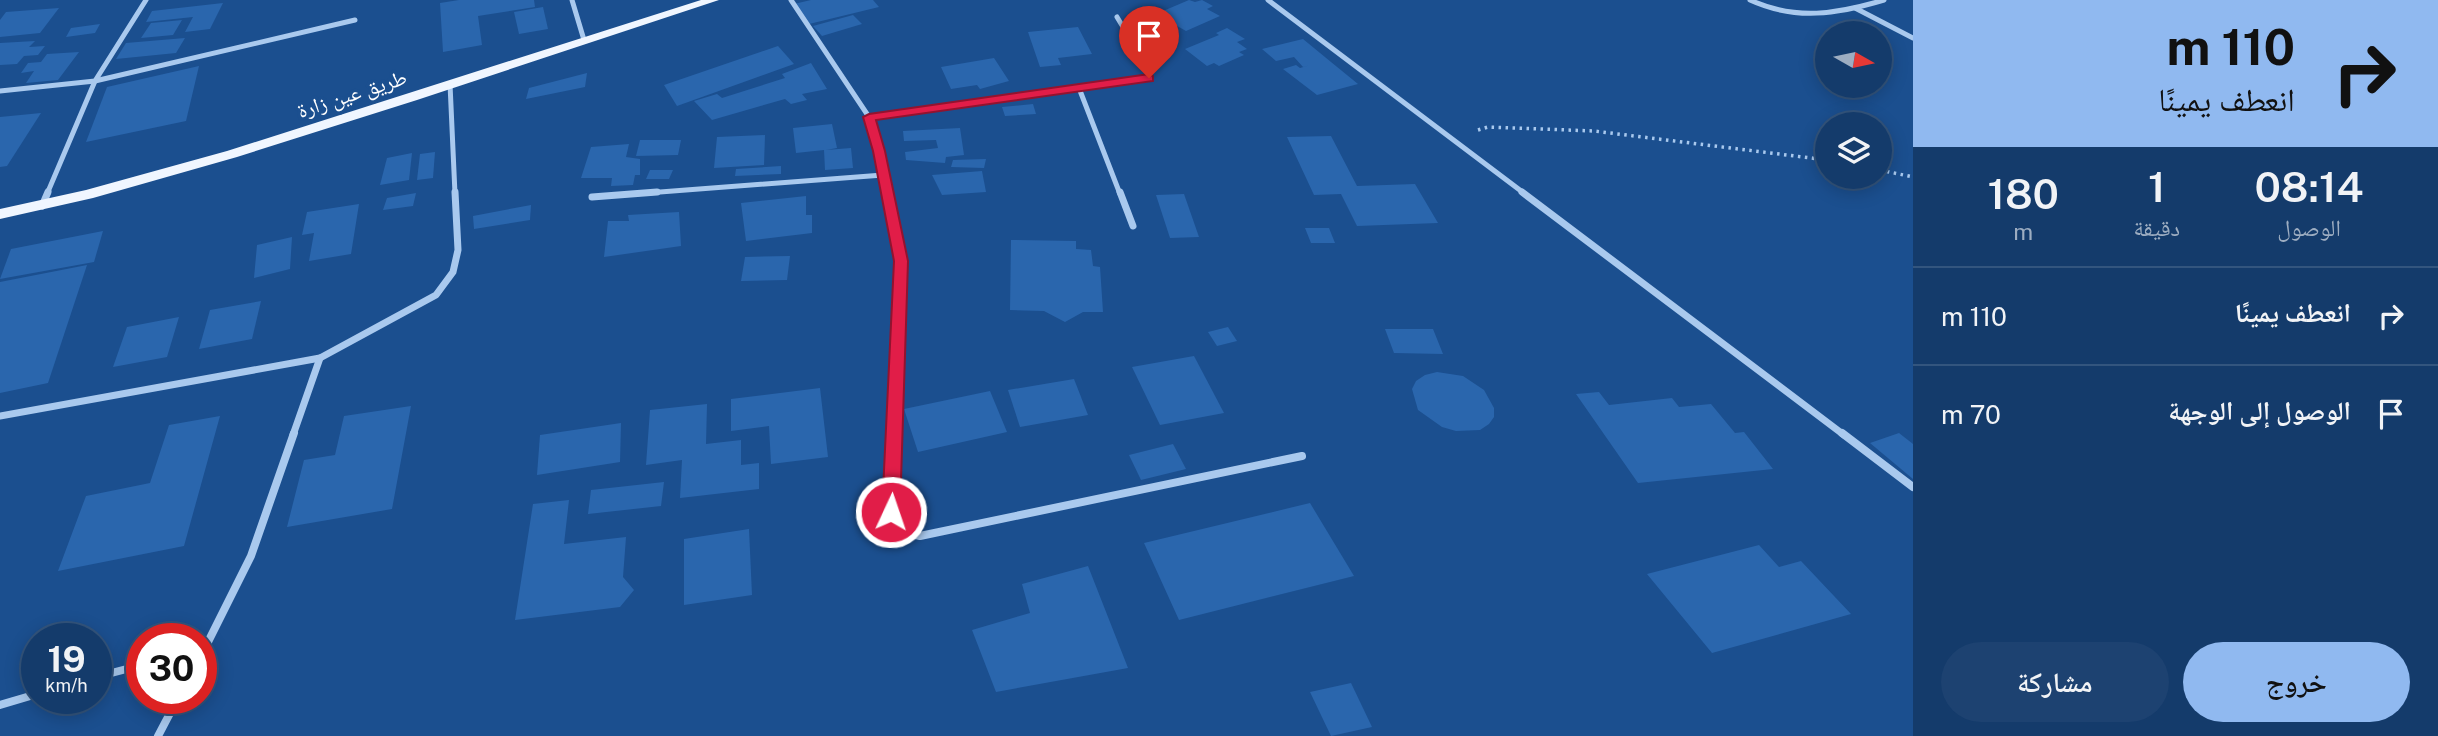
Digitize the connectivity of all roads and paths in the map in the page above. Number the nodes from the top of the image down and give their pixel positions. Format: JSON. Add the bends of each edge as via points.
{"nodes":[{"id":1,"x":146,"y":0,"type":"edge"},
{"id":2,"x":572,"y":0,"type":"edge"},
{"id":3,"x":713,"y":0,"type":"edge"},
{"id":4,"x":791,"y":0,"type":"edge"},
{"id":5,"x":1268,"y":0,"type":"edge"},
{"id":6,"x":1750,"y":0,"type":"edge"},
{"id":7,"x":1884,"y":0,"type":"edge"},
{"id":8,"x":1855,"y":8,"type":"junction"},
{"id":9,"x":1117,"y":17,"type":"dead end"},
{"id":10,"x":355,"y":20,"type":"dead end"},
{"id":11,"x":1913,"y":38,"type":"edge"},
{"id":12,"x":584,"y":40,"type":"junction"},
{"id":13,"x":95,"y":81,"type":"junction"},
{"id":14,"x":450,"y":84,"type":"junction"},
{"id":15,"x":1079,"y":88,"type":"junction"},
{"id":16,"x":0,"y":91,"type":"edge"},
{"id":17,"x":869,"y":117,"type":"junction"},
{"id":18,"x":1450,"y":139,"type":"junction"},
{"id":19,"x":1815,"y":159,"type":"edge"},
{"id":20,"x":1892,"y":173,"type":"edge"},
{"id":21,"x":883,"y":176,"type":"junction"},
{"id":22,"x":1913,"y":177,"type":"edge"},
{"id":23,"x":592,"y":197,"type":"dead end"},
{"id":24,"x":42,"y":206,"type":"junction"},
{"id":25,"x":0,"y":214,"type":"edge"},
{"id":26,"x":1133,"y":226,"type":"dead end"},
{"id":27,"x":320,"y":358,"type":"junction"},
{"id":28,"x":0,"y":416,"type":"edge"},
{"id":29,"x":1302,"y":456,"type":"dead end"},
{"id":30,"x":1913,"y":488,"type":"edge"},
{"id":31,"x":216,"y":623,"type":"edge"},
{"id":32,"x":21,"y":699,"type":"edge"},
{"id":33,"x":0,"y":705,"type":"edge"},
{"id":34,"x":170,"y":714,"type":"edge"},
{"id":35,"x":158,"y":736,"type":"edge"}],
"edges":[{"from":1,"to":13,"type":"street"},
{"from":2,"to":12,"type":"street"},
{"from":3,"to":12,"type":"main road","name":"طريق عين زارة"},
{"from":4,"to":17,"type":"street"},
{"from":5,"to":18,"type":"street"},
{"from":6,"to":8,"type":"street","via":[[1766,9],[1801,15],[1833,15]]},
{"from":7,"to":8,"type":"street"},
{"from":8,"to":11,"type":"street"},
{"from":9,"to":15,"type":"street","via":[[1150,72],[1149,78]]},
{"from":10,"to":13,"type":"street"},
{"from":12,"to":14,"type":"main road","name":"طريق عين زارة"},
{"from":13,"to":16,"type":"street"},
{"from":13,"to":24,"type":"street"},
{"from":14,"to":24,"type":"main road","name":"طريق عين زارة","via":[[298,134]]},
{"from":14,"to":27,"type":"street","via":[[458,250],[453,272],[436,295]]},
{"from":15,"to":17,"type":"street"},
{"from":15,"to":26,"type":"street"},
{"from":17,"to":21,"type":"street"},
{"from":18,"to":19,"type":"path","via":[[1488,127],[1594,131]]},
{"from":18,"to":30,"type":"street"},
{"from":20,"to":22,"type":"path"},
{"from":21,"to":23,"type":"street"},
{"from":21,"to":29,"type":"street","via":[[901,261],[891,512],[903,532],[920,536]]},
{"from":24,"to":25,"type":"main road","name":"طريق عين زارة"},
{"from":27,"to":28,"type":"street"},
{"from":27,"to":31,"type":"street","via":[[251,556]]},
{"from":32,"to":33,"type":"street"},
{"from":34,"to":35,"type":"street"}]}
